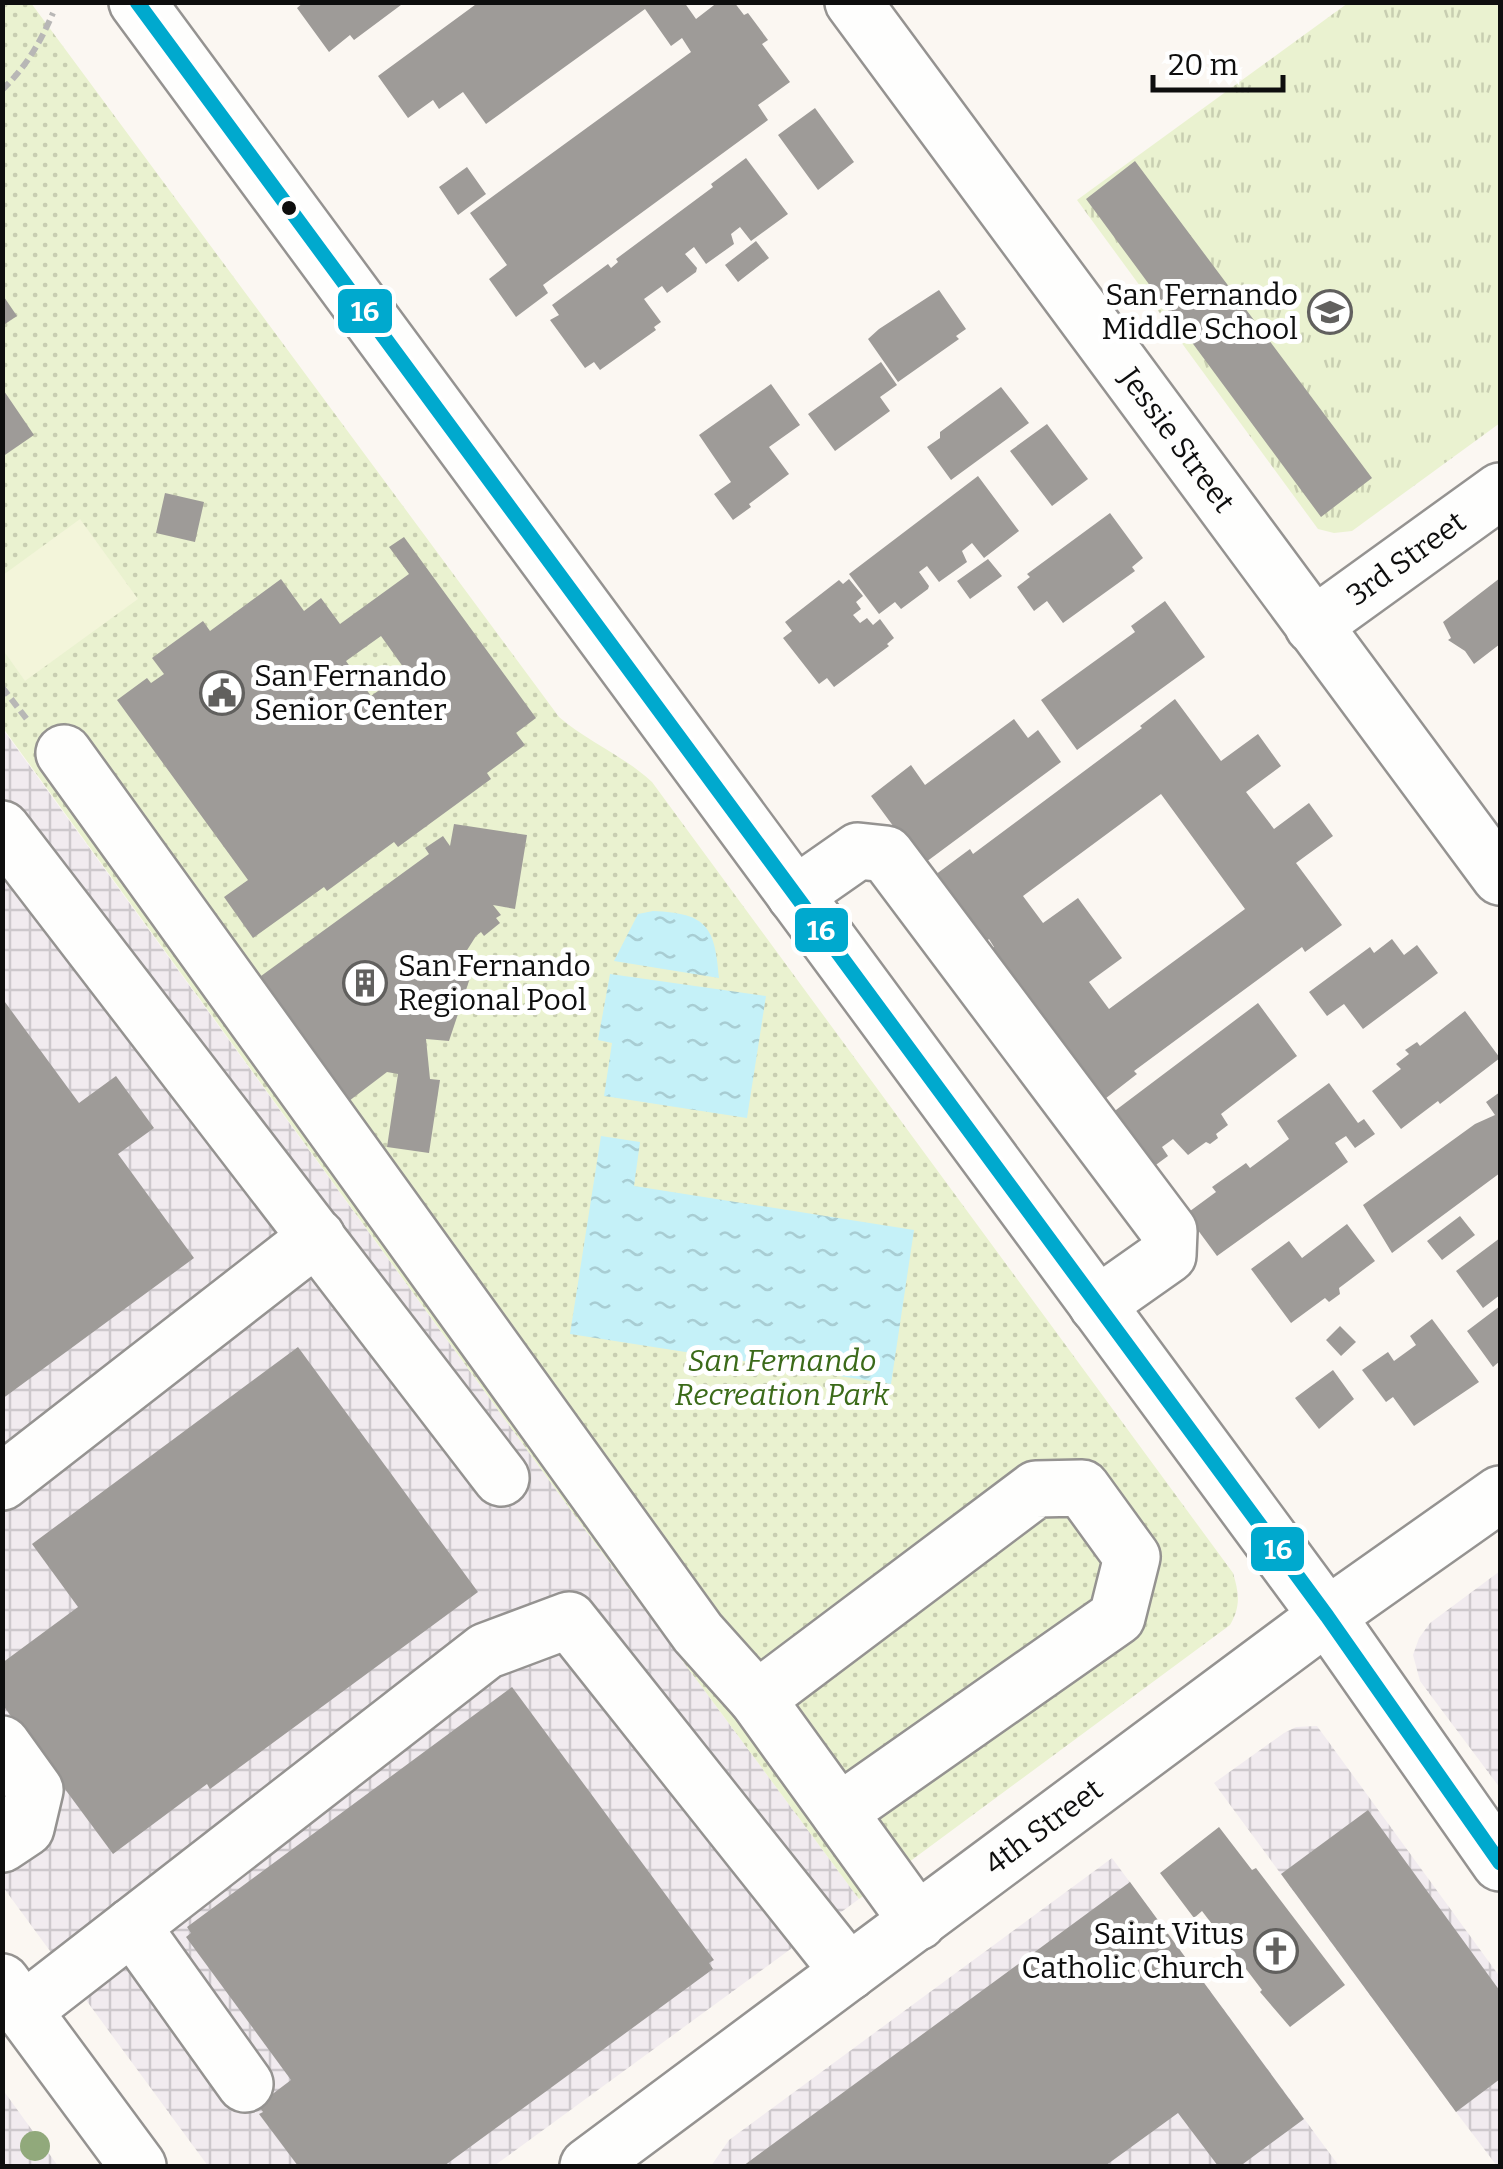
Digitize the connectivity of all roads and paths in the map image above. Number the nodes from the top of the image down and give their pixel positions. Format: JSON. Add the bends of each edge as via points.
{"nodes":[{"id":1,"x":137,"y":2,"type":"edge"},
{"id":2,"x":854,"y":2,"type":"edge"},
{"id":3,"x":53,"y":13,"type":"dead end"},
{"id":4,"x":2,"y":90,"type":"edge"},
{"id":5,"x":1500,"y":491,"type":"edge"},
{"id":6,"x":1314,"y":626,"type":"junction"},
{"id":7,"x":64,"y":752,"type":"dead end"},
{"id":8,"x":2,"y":830,"type":"edge"},
{"id":9,"x":1500,"y":877,"type":"edge"},
{"id":10,"x":794,"y":895,"type":"junction"},
{"id":11,"x":317,"y":1237,"type":"junction"},
{"id":12,"x":1097,"y":1305,"type":"junction"},
{"id":13,"x":500,"y":1478,"type":"dead end"},
{"id":14,"x":2,"y":1482,"type":"edge"},
{"id":15,"x":1500,"y":1494,"type":"edge"},
{"id":16,"x":1327,"y":1616,"type":"junction"},
{"id":17,"x":757,"y":1699,"type":"junction"},
{"id":18,"x":2,"y":1744,"type":"edge"},
{"id":19,"x":839,"y":1812,"type":"junction"},
{"id":20,"x":2,"y":1844,"type":"edge"},
{"id":21,"x":1500,"y":1863,"type":"edge"},
{"id":22,"x":918,"y":1922,"type":"junction"},
{"id":23,"x":132,"y":1926,"type":"junction"},
{"id":24,"x":850,"y":1972,"type":"junction"},
{"id":25,"x":14,"y":2010,"type":"edge"},
{"id":26,"x":246,"y":2084,"type":"dead end"},
{"id":27,"x":605,"y":2162,"type":"edge"},
{"id":28,"x":138,"y":2166,"type":"edge"}],
"edges":[{"from":1,"to":10,"type":"street"},
{"from":2,"to":6,"type":"street","name":"Jessie Street"},
{"from":3,"to":4,"type":"path","via":[[21,72]]},
{"from":5,"to":6,"type":"street","name":"3rd Street"},
{"from":6,"to":9,"type":"street","name":"Jessie Street"},
{"from":7,"to":17,"type":"street","via":[[698,1633]]},
{"from":8,"to":11,"type":"street"},
{"from":10,"to":12,"type":"street"},
{"from":10,"to":12,"type":"street","via":[[858,851],[886,854],[1169,1231],[1168,1255]]},
{"from":11,"to":13,"type":"street"},
{"from":11,"to":14,"type":"street"},
{"from":12,"to":16,"type":"street"},
{"from":15,"to":16,"type":"street","name":"4th Street"},
{"from":16,"to":21,"type":"street"},
{"from":16,"to":22,"type":"street","name":"4th Street"},
{"from":17,"to":19,"type":"street"},
{"from":17,"to":19,"type":"street","via":[[1036,1489],[1082,1488],[1132,1557],[1117,1616]]},
{"from":18,"to":20,"type":"street","via":[[34,1790],[26,1828]]},
{"from":19,"to":22,"type":"street"},
{"from":22,"to":24,"type":"street","name":"4th Street"},
{"from":23,"to":24,"type":"street","via":[[486,1651],[569,1620]]},
{"from":23,"to":25,"type":"street"},
{"from":23,"to":26,"type":"street"},
{"from":24,"to":27,"type":"street","name":"4th Street"},
{"from":25,"to":28,"type":"street"}]}
